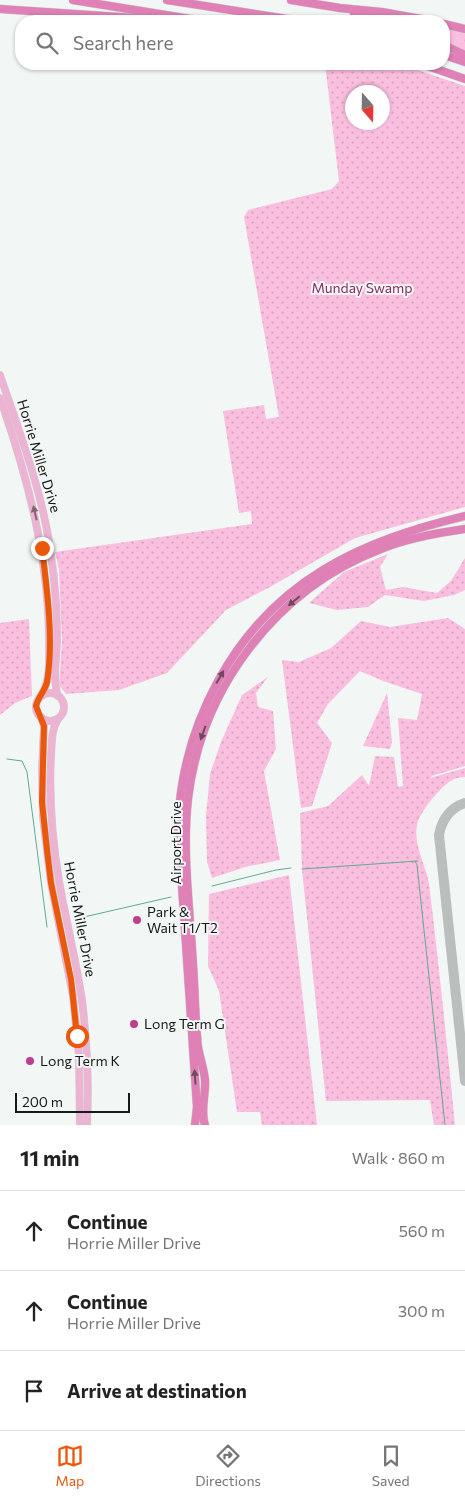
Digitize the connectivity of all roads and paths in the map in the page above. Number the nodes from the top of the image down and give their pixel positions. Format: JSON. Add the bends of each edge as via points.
{"nodes":[{"id":1,"x":73,"y":0,"type":"edge"},
{"id":2,"x":167,"y":0,"type":"edge"},
{"id":3,"x":291,"y":0,"type":"edge"},
{"id":4,"x":340,"y":8,"type":"junction"},
{"id":5,"x":0,"y":9,"type":"edge"},
{"id":6,"x":90,"y":15,"type":"edge"},
{"id":7,"x":166,"y":15,"type":"edge"},
{"id":8,"x":262,"y":15,"type":"edge"},
{"id":9,"x":363,"y":15,"type":"edge"},
{"id":10,"x":399,"y":15,"type":"edge"},
{"id":11,"x":450,"y":25,"type":"edge"},
{"id":12,"x":465,"y":29,"type":"edge"},
{"id":13,"x":450,"y":49,"type":"edge"},
{"id":14,"x":465,"y":56,"type":"edge"},
{"id":15,"x":450,"y":57,"type":"edge"},
{"id":16,"x":465,"y":62,"type":"edge"},
{"id":17,"x":439,"y":70,"type":"edge"},
{"id":18,"x":465,"y":79,"type":"edge"},
{"id":19,"x":0,"y":375,"type":"edge"},
{"id":20,"x":0,"y":398,"type":"edge"},
{"id":21,"x":465,"y":516,"type":"edge"},
{"id":22,"x":465,"y":521,"type":"edge"},
{"id":23,"x":465,"y":528,"type":"edge"},
{"id":24,"x":378,"y":543,"type":"junction"},
{"id":25,"x":58,"y":696,"type":"junction"},
{"id":26,"x":39,"y":698,"type":"junction"},
{"id":27,"x":41,"y":718,"type":"junction"},
{"id":28,"x":58,"y":719,"type":"junction"},
{"id":29,"x":80,"y":1125,"type":"edge"},
{"id":30,"x":87,"y":1125,"type":"edge"},
{"id":31,"x":195,"y":1125,"type":"edge"},
{"id":32,"x":205,"y":1125,"type":"edge"}],
"edges":[{"from":1,"to":7,"type":"highway"},
{"from":2,"to":8,"type":"highway"},
{"from":3,"to":4,"type":"highway"},
{"from":4,"to":9,"type":"highway"},
{"from":4,"to":10,"type":"highway"},
{"from":5,"to":6,"type":"highway"},
{"from":11,"to":12,"type":"highway"},
{"from":13,"to":14,"type":"highway"},
{"from":15,"to":16,"type":"highway"},
{"from":17,"to":18,"type":"highway"},
{"from":19,"to":25,"type":"main road","name":"Horrie Miller Drive","via":[[35,479],[46,524],[56,594]]},
{"from":26,"to":20,"type":"main road","name":"Horrie Miller Drive","one_way":true,"via":[[47,683],[49,662],[42,548],[27,482]]},
{"from":21,"to":24,"type":"highway"},
{"from":22,"to":24,"type":"highway"},
{"from":23,"to":32,"type":"highway","name":"Airport Drive","one_way":true,"via":[[380,549],[320,581],[288,606],[258,637],[233,670],[214,705],[194,763],[186,826],[198,1044],[205,1084]]},
{"from":31,"to":24,"type":"highway","name":"Airport Drive","one_way":true,"via":[[197,1107],[178,838],[181,790],[191,744],[218,680],[240,646],[265,618],[315,575]]},
{"from":25,"to":26,"type":"main road","via":[[50,693]]},
{"from":25,"to":28,"type":"main road","via":[[64,708]]},
{"from":26,"to":27,"type":"main road","via":[[36,710]]},
{"from":27,"to":28,"type":"main road","via":[[49,721]]},
{"from":27,"to":29,"type":"main road","name":"Horrie Miller Drive","via":[[44,726],[43,817],[51,883],[73,996],[79,1056]]},
{"from":28,"to":30,"type":"main road","name":"Horrie Miller Drive","via":[[52,734],[52,818],[59,880],[82,1002],[88,1069]]}]}
